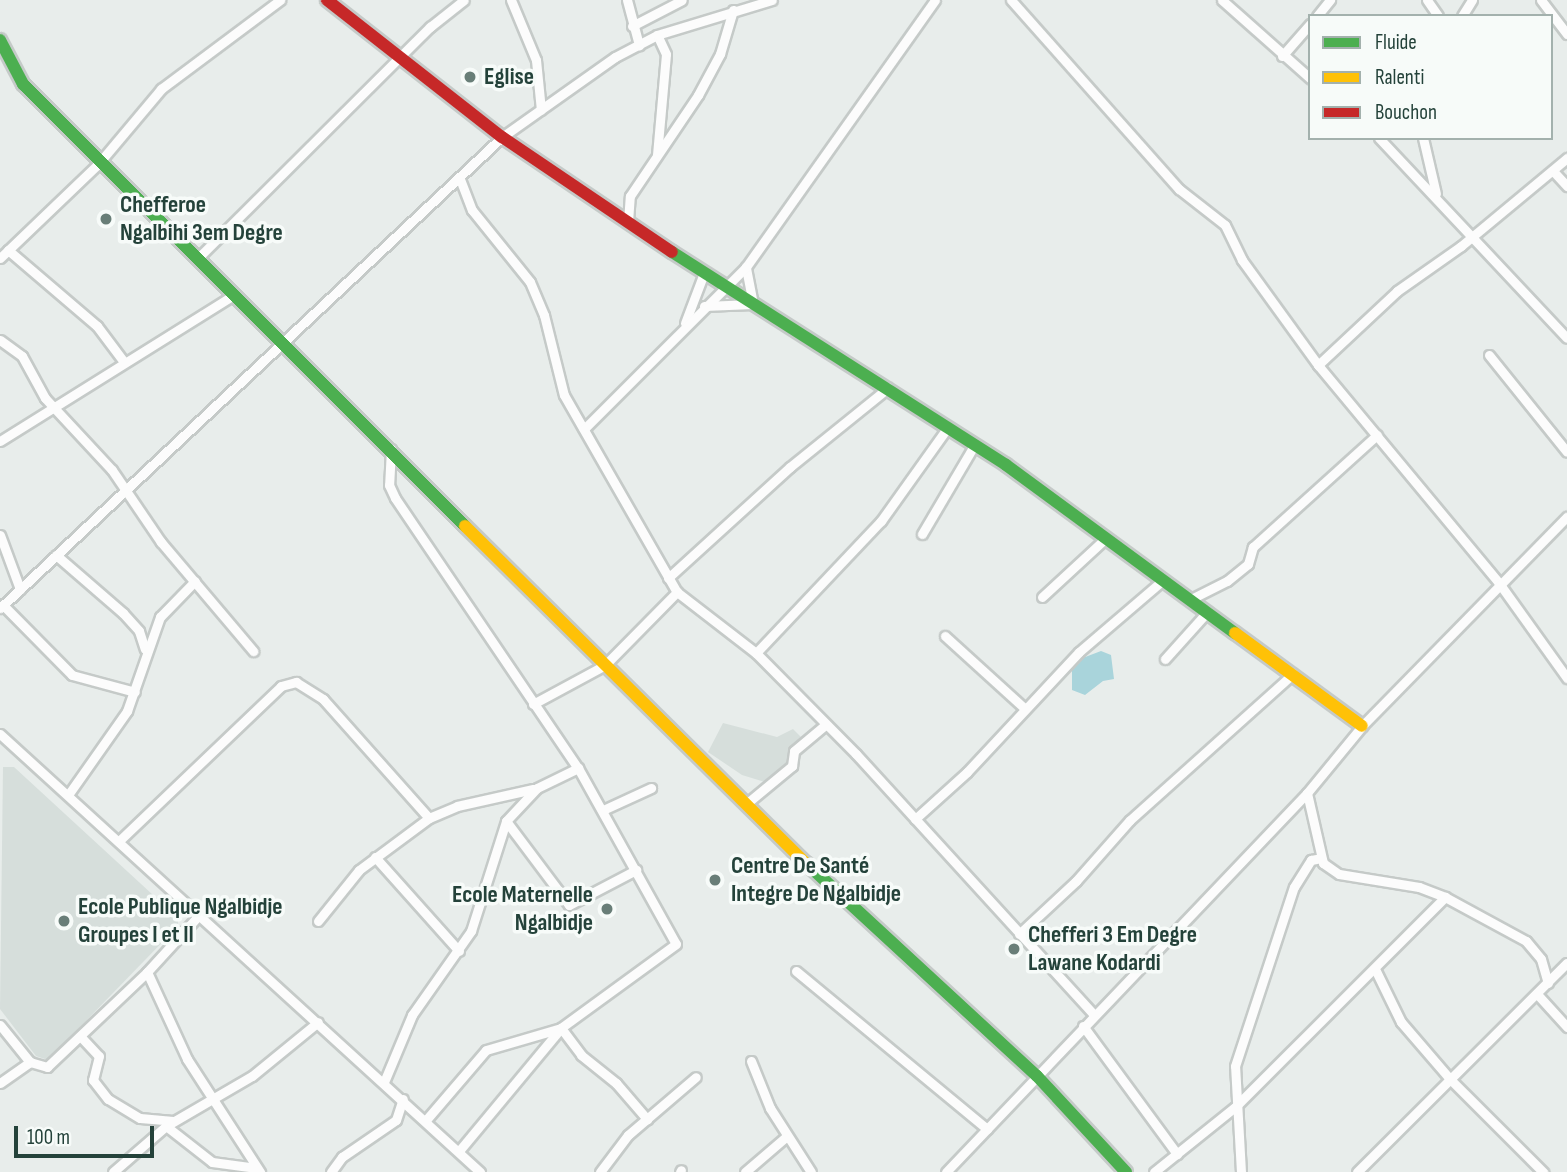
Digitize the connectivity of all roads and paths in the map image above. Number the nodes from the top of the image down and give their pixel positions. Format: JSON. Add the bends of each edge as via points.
{"nodes":[{"id":1,"x":280,"y":0,"type":"edge"},
{"id":2,"x":327,"y":0,"type":"edge"},
{"id":3,"x":464,"y":0,"type":"edge"},
{"id":4,"x":511,"y":0,"type":"edge"},
{"id":5,"x":627,"y":0,"type":"edge"},
{"id":6,"x":682,"y":0,"type":"edge"},
{"id":7,"x":772,"y":0,"type":"edge"},
{"id":8,"x":935,"y":0,"type":"edge"},
{"id":9,"x":1011,"y":0,"type":"edge"},
{"id":10,"x":1222,"y":0,"type":"edge"},
{"id":11,"x":1541,"y":0,"type":"edge"},
{"id":12,"x":733,"y":10,"type":"junction"},
{"id":13,"x":1552,"y":14,"type":"edge"},
{"id":14,"x":1553,"y":15,"type":"edge"},
{"id":15,"x":632,"y":26,"type":"junction"},
{"id":16,"x":1308,"y":26,"type":"edge"},
{"id":17,"x":1567,"y":33,"type":"edge"},
{"id":18,"x":657,"y":35,"type":"junction"},
{"id":19,"x":0,"y":40,"type":"edge"},
{"id":20,"x":639,"y":45,"type":"junction"},
{"id":21,"x":1282,"y":56,"type":"junction"},
{"id":22,"x":402,"y":57,"type":"junction"},
{"id":23,"x":1308,"y":76,"type":"edge"},
{"id":24,"x":541,"y":110,"type":"junction"},
{"id":25,"x":502,"y":137,"type":"junction"},
{"id":26,"x":1381,"y":140,"type":"edge"},
{"id":27,"x":1423,"y":140,"type":"edge"},
{"id":28,"x":657,"y":157,"type":"junction"},
{"id":29,"x":1567,"y":158,"type":"edge"},
{"id":30,"x":99,"y":163,"type":"junction"},
{"id":31,"x":1553,"y":171,"type":"junction"},
{"id":32,"x":460,"y":179,"type":"junction"},
{"id":33,"x":1567,"y":186,"type":"edge"},
{"id":34,"x":1437,"y":195,"type":"junction"},
{"id":35,"x":628,"y":222,"type":"junction"},
{"id":36,"x":1473,"y":236,"type":"junction"},
{"id":37,"x":8,"y":250,"type":"junction"},
{"id":38,"x":200,"y":256,"type":"junction"},
{"id":39,"x":0,"y":258,"type":"edge"},
{"id":40,"x":746,"y":267,"type":"junction"},
{"id":41,"x":704,"y":273,"type":"junction"},
{"id":42,"x":725,"y":285,"type":"junction"},
{"id":43,"x":234,"y":295,"type":"junction"},
{"id":44,"x":753,"y":304,"type":"junction"},
{"id":45,"x":704,"y":306,"type":"junction"},
{"id":46,"x":683,"y":328,"type":"junction"},
{"id":47,"x":1567,"y":338,"type":"edge"},
{"id":48,"x":0,"y":340,"type":"edge"},
{"id":49,"x":281,"y":343,"type":"junction"},
{"id":50,"x":1489,"y":355,"type":"dead end"},
{"id":51,"x":124,"y":362,"type":"junction"},
{"id":52,"x":1318,"y":365,"type":"junction"},
{"id":53,"x":875,"y":379,"type":"junction"},
{"id":54,"x":888,"y":388,"type":"junction"},
{"id":55,"x":875,"y":398,"type":"junction"},
{"id":56,"x":51,"y":406,"type":"junction"},
{"id":57,"x":948,"y":427,"type":"junction"},
{"id":58,"x":583,"y":429,"type":"junction"},
{"id":59,"x":1377,"y":436,"type":"junction"},
{"id":60,"x":0,"y":440,"type":"edge"},
{"id":61,"x":975,"y":444,"type":"junction"},
{"id":62,"x":391,"y":449,"type":"junction"},
{"id":63,"x":1567,"y":452,"type":"edge"},
{"id":64,"x":123,"y":491,"type":"junction"},
{"id":65,"x":1567,"y":516,"type":"edge"},
{"id":66,"x":922,"y":534,"type":"dead end"},
{"id":67,"x":0,"y":535,"type":"edge"},
{"id":68,"x":1106,"y":538,"type":"junction"},
{"id":69,"x":56,"y":555,"type":"junction"},
{"id":70,"x":668,"y":578,"type":"junction"},
{"id":71,"x":1163,"y":580,"type":"junction"},
{"id":72,"x":195,"y":582,"type":"junction"},
{"id":73,"x":1499,"y":583,"type":"junction"},
{"id":74,"x":20,"y":589,"type":"junction"},
{"id":75,"x":677,"y":592,"type":"junction"},
{"id":76,"x":1042,"y":597,"type":"dead end"},
{"id":77,"x":1191,"y":600,"type":"junction"},
{"id":78,"x":2,"y":607,"type":"edge"},
{"id":79,"x":1208,"y":611,"type":"junction"},
{"id":80,"x":139,"y":631,"type":"junction"},
{"id":81,"x":153,"y":636,"type":"junction"},
{"id":82,"x":945,"y":636,"type":"dead end"},
{"id":83,"x":145,"y":649,"type":"junction"},
{"id":84,"x":253,"y":651,"type":"dead end"},
{"id":85,"x":756,"y":653,"type":"junction"},
{"id":86,"x":1165,"y":659,"type":"dead end"},
{"id":87,"x":605,"y":665,"type":"junction"},
{"id":88,"x":1293,"y":674,"type":"junction"},
{"id":89,"x":1567,"y":678,"type":"edge"},
{"id":90,"x":135,"y":692,"type":"junction"},
{"id":91,"x":533,"y":704,"type":"junction"},
{"id":92,"x":1024,"y":708,"type":"junction"},
{"id":93,"x":824,"y":726,"type":"junction"},
{"id":94,"x":1362,"y":726,"type":"junction"},
{"id":95,"x":0,"y":734,"type":"edge"},
{"id":96,"x":4,"y":742,"type":"edge"},
{"id":97,"x":578,"y":768,"type":"junction"},
{"id":98,"x":537,"y":788,"type":"junction"},
{"id":99,"x":651,"y":788,"type":"dead end"},
{"id":100,"x":1307,"y":793,"type":"junction"},
{"id":101,"x":68,"y":795,"type":"junction"},
{"id":102,"x":746,"y":804,"type":"junction"},
{"id":103,"x":603,"y":810,"type":"junction"},
{"id":104,"x":429,"y":818,"type":"junction"},
{"id":105,"x":915,"y":819,"type":"junction"},
{"id":106,"x":506,"y":821,"type":"junction"},
{"id":107,"x":120,"y":840,"type":"junction"},
{"id":108,"x":375,"y":857,"type":"junction"},
{"id":109,"x":1321,"y":858,"type":"junction"},
{"id":110,"x":636,"y":870,"type":"junction"},
{"id":111,"x":1445,"y":897,"type":"junction"},
{"id":112,"x":200,"y":914,"type":"junction"},
{"id":113,"x":318,"y":921,"type":"dead end"},
{"id":114,"x":1019,"y":934,"type":"junction"},
{"id":115,"x":459,"y":951,"type":"junction"},
{"id":116,"x":1567,"y":963,"type":"edge"},
{"id":117,"x":1375,"y":969,"type":"junction"},
{"id":118,"x":796,"y":971,"type":"dead end"},
{"id":119,"x":147,"y":972,"type":"junction"},
{"id":120,"x":1548,"y":983,"type":"junction"},
{"id":121,"x":1537,"y":994,"type":"junction"},
{"id":122,"x":1094,"y":1015,"type":"junction"},
{"id":123,"x":318,"y":1022,"type":"junction"},
{"id":124,"x":0,"y":1025,"type":"edge"},
{"id":125,"x":1083,"y":1026,"type":"junction"},
{"id":126,"x":1567,"y":1027,"type":"edge"},
{"id":127,"x":561,"y":1028,"type":"junction"},
{"id":128,"x":81,"y":1037,"type":"junction"},
{"id":129,"x":751,"y":1061,"type":"dead end"},
{"id":130,"x":30,"y":1062,"type":"junction"},
{"id":131,"x":1037,"y":1076,"type":"junction"},
{"id":132,"x":696,"y":1077,"type":"dead end"},
{"id":133,"x":1450,"y":1079,"type":"junction"},
{"id":134,"x":384,"y":1082,"type":"junction"},
{"id":135,"x":0,"y":1083,"type":"edge"},
{"id":136,"x":403,"y":1099,"type":"junction"},
{"id":137,"x":214,"y":1101,"type":"junction"},
{"id":138,"x":1236,"y":1106,"type":"junction"},
{"id":139,"x":647,"y":1119,"type":"junction"},
{"id":140,"x":426,"y":1120,"type":"junction"},
{"id":141,"x":169,"y":1123,"type":"junction"},
{"id":142,"x":987,"y":1129,"type":"junction"},
{"id":143,"x":787,"y":1136,"type":"junction"},
{"id":144,"x":459,"y":1151,"type":"junction"},
{"id":145,"x":1177,"y":1154,"type":"junction"},
{"id":146,"x":259,"y":1170,"type":"edge"},
{"id":147,"x":113,"y":1172,"type":"edge"},
{"id":148,"x":331,"y":1172,"type":"edge"},
{"id":149,"x":480,"y":1172,"type":"edge"},
{"id":150,"x":600,"y":1172,"type":"edge"},
{"id":151,"x":745,"y":1172,"type":"edge"},
{"id":152,"x":811,"y":1172,"type":"edge"},
{"id":153,"x":946,"y":1172,"type":"edge"},
{"id":154,"x":1126,"y":1172,"type":"edge"},
{"id":155,"x":1154,"y":1172,"type":"edge"},
{"id":156,"x":1241,"y":1172,"type":"edge"},
{"id":157,"x":1357,"y":1172,"type":"edge"},
{"id":158,"x":1543,"y":1172,"type":"edge"}],
"edges":[{"from":1,"to":30,"type":"street","via":[[161,89]]},
{"from":2,"to":22,"type":"street"},
{"from":3,"to":22,"type":"street"},
{"from":4,"to":24,"type":"street","via":[[536,60]]},
{"from":5,"to":15,"type":"street"},
{"from":6,"to":15,"type":"street"},
{"from":7,"to":12,"type":"street"},
{"from":8,"to":40,"type":"street"},
{"from":9,"to":52,"type":"street","via":[[1179,189],[1225,225],[1242,260]]},
{"from":10,"to":21,"type":"street"},
{"from":11,"to":13,"type":"street"},
{"from":12,"to":18,"type":"street"},
{"from":12,"to":28,"type":"street","via":[[720,54]]},
{"from":14,"to":17,"type":"street"},
{"from":15,"to":20,"type":"street"},
{"from":16,"to":21,"type":"street"},
{"from":18,"to":20,"type":"street"},
{"from":18,"to":28,"type":"street","via":[[666,54]]},
{"from":19,"to":30,"type":"street","via":[[23,84]]},
{"from":20,"to":24,"type":"street"},
{"from":21,"to":23,"type":"street"},
{"from":22,"to":25,"type":"street"},
{"from":22,"to":38,"type":"street"},
{"from":24,"to":25,"type":"street"},
{"from":25,"to":32,"type":"street"},
{"from":25,"to":35,"type":"street"},
{"from":26,"to":34,"type":"street"},
{"from":27,"to":34,"type":"street"},
{"from":28,"to":35,"type":"street","via":[[630,196]]},
{"from":29,"to":31,"type":"street"},
{"from":30,"to":37,"type":"street"},
{"from":30,"to":38,"type":"street"},
{"from":31,"to":33,"type":"street"},
{"from":31,"to":36,"type":"street"},
{"from":32,"to":49,"type":"street"},
{"from":32,"to":58,"type":"street","via":[[472,210],[509,253],[537,297],[564,395]]},
{"from":34,"to":36,"type":"street"},
{"from":35,"to":41,"type":"street"},
{"from":36,"to":47,"type":"street"},
{"from":36,"to":52,"type":"street","via":[[1397,291]]},
{"from":37,"to":39,"type":"street"},
{"from":37,"to":51,"type":"street","via":[[97,326]]},
{"from":38,"to":43,"type":"street"},
{"from":40,"to":42,"type":"street"},
{"from":40,"to":44,"type":"street"},
{"from":41,"to":42,"type":"street"},
{"from":41,"to":46,"type":"street"},
{"from":42,"to":44,"type":"street"},
{"from":42,"to":45,"type":"street"},
{"from":43,"to":49,"type":"street"},
{"from":43,"to":51,"type":"street"},
{"from":44,"to":45,"type":"street"},
{"from":44,"to":53,"type":"street"},
{"from":45,"to":46,"type":"street"},
{"from":46,"to":58,"type":"street"},
{"from":48,"to":56,"type":"street","via":[[22,356]]},
{"from":49,"to":62,"type":"street"},
{"from":49,"to":64,"type":"street"},
{"from":50,"to":63,"type":"street"},
{"from":51,"to":56,"type":"street"},
{"from":52,"to":59,"type":"street"},
{"from":53,"to":54,"type":"street"},
{"from":53,"to":55,"type":"street"},
{"from":54,"to":55,"type":"street"},
{"from":54,"to":57,"type":"street"},
{"from":55,"to":70,"type":"street","via":[[790,467]]},
{"from":56,"to":60,"type":"street"},
{"from":56,"to":64,"type":"street","via":[[112,470]]},
{"from":57,"to":61,"type":"street"},
{"from":57,"to":85,"type":"street","via":[[881,521]]},
{"from":58,"to":70,"type":"street"},
{"from":59,"to":73,"type":"street"},
{"from":59,"to":77,"type":"street","via":[[1253,547],[1248,564]]},
{"from":61,"to":66,"type":"street"},
{"from":61,"to":68,"type":"street"},
{"from":62,"to":87,"type":"street"},
{"from":62,"to":91,"type":"street","via":[[389,485],[396,498]]},
{"from":64,"to":69,"type":"street"},
{"from":64,"to":72,"type":"street"},
{"from":65,"to":73,"type":"street"},
{"from":67,"to":74,"type":"street"},
{"from":68,"to":71,"type":"street"},
{"from":68,"to":76,"type":"street"},
{"from":69,"to":74,"type":"street"},
{"from":69,"to":80,"type":"street"},
{"from":70,"to":75,"type":"street"},
{"from":71,"to":77,"type":"street"},
{"from":71,"to":92,"type":"street","via":[[1079,652]]},
{"from":72,"to":81,"type":"street","via":[[160,617]]},
{"from":72,"to":84,"type":"street"},
{"from":73,"to":89,"type":"street"},
{"from":73,"to":94,"type":"street"},
{"from":74,"to":78,"type":"street"},
{"from":75,"to":85,"type":"street"},
{"from":75,"to":87,"type":"street"},
{"from":77,"to":79,"type":"street"},
{"from":78,"to":90,"type":"street","via":[[72,674]]},
{"from":79,"to":86,"type":"street"},
{"from":79,"to":88,"type":"street"},
{"from":80,"to":81,"type":"street"},
{"from":80,"to":83,"type":"street"},
{"from":81,"to":83,"type":"street"},
{"from":82,"to":92,"type":"street"},
{"from":83,"to":90,"type":"street"},
{"from":85,"to":93,"type":"street"},
{"from":87,"to":91,"type":"street"},
{"from":87,"to":102,"type":"street"},
{"from":88,"to":94,"type":"street"},
{"from":88,"to":114,"type":"street","via":[[1130,820],[1076,881]]},
{"from":90,"to":101,"type":"street","via":[[114,732]]},
{"from":91,"to":97,"type":"street"},
{"from":92,"to":105,"type":"street","via":[[967,772]]},
{"from":93,"to":102,"type":"street","via":[[794,751],[792,766]]},
{"from":93,"to":105,"type":"street"},
{"from":94,"to":100,"type":"street"},
{"from":95,"to":96,"type":"street"},
{"from":96,"to":101,"type":"street"},
{"from":97,"to":98,"type":"street"},
{"from":97,"to":103,"type":"street"},
{"from":98,"to":104,"type":"street","via":[[457,806]]},
{"from":98,"to":106,"type":"street"},
{"from":99,"to":103,"type":"street"},
{"from":100,"to":109,"type":"street"},
{"from":100,"to":122,"type":"street"},
{"from":101,"to":107,"type":"street"},
{"from":102,"to":131,"type":"street"},
{"from":103,"to":110,"type":"street"},
{"from":104,"to":107,"type":"street","via":[[323,698],[296,682],[281,686]]},
{"from":104,"to":108,"type":"street"},
{"from":105,"to":114,"type":"street"},
{"from":106,"to":110,"type":"street","via":[[569,905]]},
{"from":106,"to":115,"type":"street","via":[[487,869],[478,915]]},
{"from":107,"to":112,"type":"street"},
{"from":108,"to":113,"type":"street","via":[[346,883]]},
{"from":108,"to":115,"type":"street"},
{"from":109,"to":111,"type":"street","via":[[1339,874],[1419,887]]},
{"from":109,"to":138,"type":"street","via":[[1305,869],[1285,912],[1235,1066]]},
{"from":110,"to":127,"type":"street","via":[[676,944]]},
{"from":111,"to":117,"type":"street"},
{"from":111,"to":120,"type":"street","via":[[1526,941],[1541,959]]},
{"from":112,"to":119,"type":"street"},
{"from":112,"to":123,"type":"street"},
{"from":114,"to":122,"type":"street"},
{"from":115,"to":134,"type":"street","via":[[412,1014]]},
{"from":116,"to":120,"type":"street"},
{"from":117,"to":133,"type":"street","via":[[1401,1022]]},
{"from":117,"to":138,"type":"street"},
{"from":118,"to":142,"type":"street"},
{"from":119,"to":128,"type":"street"},
{"from":119,"to":137,"type":"street","via":[[187,1059]]},
{"from":120,"to":121,"type":"street"},
{"from":121,"to":126,"type":"street"},
{"from":121,"to":133,"type":"street"},
{"from":122,"to":125,"type":"street"},
{"from":123,"to":134,"type":"street"},
{"from":123,"to":137,"type":"street"},
{"from":124,"to":130,"type":"street"},
{"from":125,"to":131,"type":"street"},
{"from":125,"to":145,"type":"street"},
{"from":127,"to":139,"type":"street","via":[[580,1055],[615,1083]]},
{"from":127,"to":140,"type":"street","via":[[486,1050]]},
{"from":127,"to":144,"type":"street"},
{"from":128,"to":130,"type":"street","via":[[47,1067]]},
{"from":128,"to":141,"type":"street","via":[[100,1056],[93,1080],[108,1099],[140,1118]]},
{"from":129,"to":143,"type":"street"},
{"from":130,"to":135,"type":"street"},
{"from":131,"to":142,"type":"street"},
{"from":131,"to":154,"type":"street"},
{"from":132,"to":139,"type":"street"},
{"from":133,"to":157,"type":"street"},
{"from":133,"to":158,"type":"street"},
{"from":134,"to":136,"type":"street"},
{"from":136,"to":140,"type":"street"},
{"from":136,"to":148,"type":"street","via":[[396,1120],[342,1157]]},
{"from":137,"to":141,"type":"street"},
{"from":137,"to":146,"type":"street"},
{"from":138,"to":145,"type":"street"},
{"from":138,"to":156,"type":"street"},
{"from":139,"to":150,"type":"street","via":[[628,1135]]},
{"from":140,"to":144,"type":"street"},
{"from":141,"to":146,"type":"street","via":[[212,1161]]},
{"from":141,"to":147,"type":"street"},
{"from":142,"to":153,"type":"street"},
{"from":143,"to":151,"type":"street"},
{"from":143,"to":152,"type":"street"},
{"from":144,"to":149,"type":"street"},
{"from":145,"to":155,"type":"street"}]}
